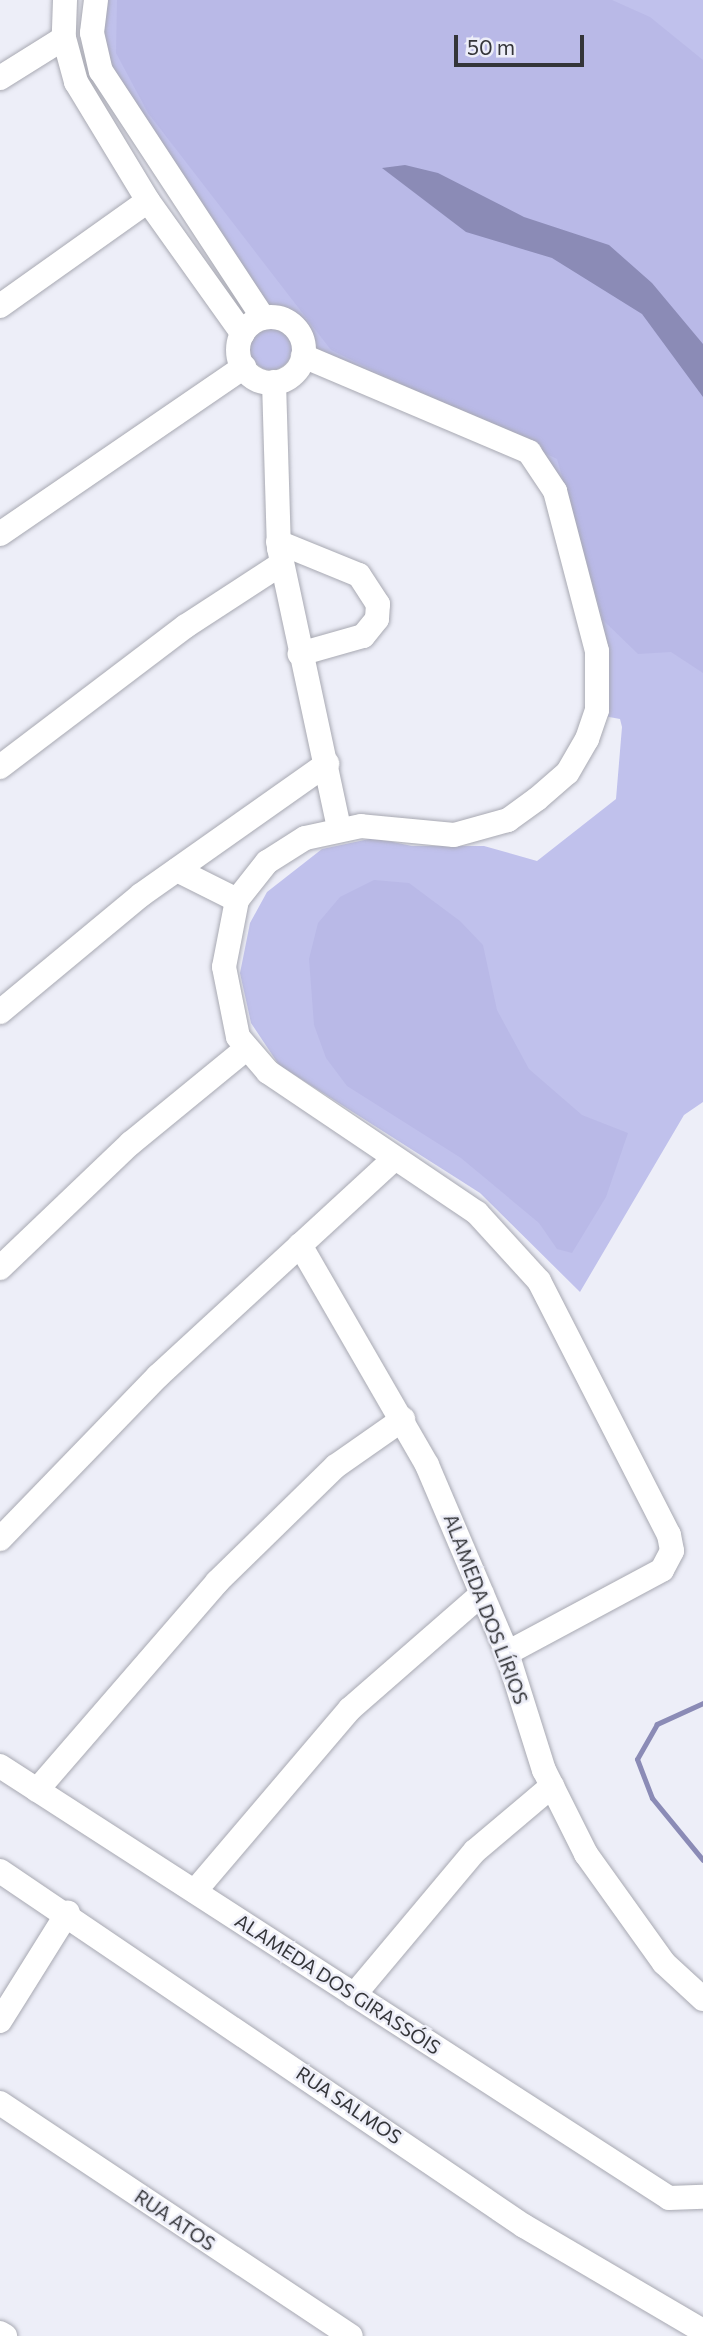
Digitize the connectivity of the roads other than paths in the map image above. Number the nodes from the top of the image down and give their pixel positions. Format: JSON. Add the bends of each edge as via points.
{"nodes":[{"id":1,"x":65,"y":0,"type":"edge"},
{"id":2,"x":96,"y":0,"type":"edge"},
{"id":3,"x":64,"y":38,"type":"junction"},
{"id":4,"x":0,"y":78,"type":"edge"},
{"id":5,"x":148,"y":201,"type":"junction"},
{"id":6,"x":0,"y":306,"type":"edge"},
{"id":7,"x":263,"y":318,"type":"junction"},
{"id":8,"x":243,"y":334,"type":"junction"},
{"id":9,"x":303,"y":356,"type":"junction"},
{"id":10,"x":244,"y":367,"type":"junction"},
{"id":11,"x":274,"y":383,"type":"junction"},
{"id":12,"x":0,"y":534,"type":"edge"},
{"id":13,"x":280,"y":553,"type":"junction"},
{"id":14,"x":300,"y":654,"type":"junction"},
{"id":15,"x":327,"y":764,"type":"junction"},
{"id":16,"x":0,"y":767,"type":"edge"},
{"id":17,"x":339,"y":828,"type":"junction"},
{"id":18,"x":177,"y":870,"type":"junction"},
{"id":19,"x":237,"y":900,"type":"junction"},
{"id":20,"x":2,"y":1007,"type":"edge"},
{"id":21,"x":246,"y":1049,"type":"junction"},
{"id":22,"x":393,"y":1160,"type":"junction"},
{"id":23,"x":300,"y":1245,"type":"junction"},
{"id":24,"x":0,"y":1268,"type":"edge"},
{"id":25,"x":403,"y":1419,"type":"junction"},
{"id":26,"x":0,"y":1539,"type":"edge"},
{"id":27,"x":482,"y":1594,"type":"junction"},
{"id":28,"x":507,"y":1653,"type":"junction"},
{"id":29,"x":0,"y":1766,"type":"edge"},
{"id":30,"x":552,"y":1786,"type":"junction"},
{"id":31,"x":37,"y":1790,"type":"junction"},
{"id":32,"x":0,"y":1871,"type":"edge"},
{"id":33,"x":195,"y":1891,"type":"junction"},
{"id":34,"x":68,"y":1912,"type":"junction"},
{"id":35,"x":354,"y":1995,"type":"junction"},
{"id":36,"x":703,"y":1999,"type":"edge"},
{"id":37,"x":0,"y":2021,"type":"edge"},
{"id":38,"x":0,"y":2103,"type":"edge"},
{"id":39,"x":703,"y":2197,"type":"edge"},
{"id":40,"x":703,"y":2332,"type":"edge"},
{"id":41,"x":0,"y":2333,"type":"edge"},
{"id":42,"x":5,"y":2336,"type":"edge"},
{"id":43,"x":351,"y":2336,"type":"edge"}],
"edges":[{"from":1,"to":3,"type":"street"},
{"from":2,"to":7,"type":"street","via":[[92,33],[101,72],[124,116]]},
{"from":3,"to":4,"type":"street"},
{"from":3,"to":5,"type":"street","via":[[76,82]]},
{"from":5,"to":6,"type":"street"},
{"from":5,"to":8,"type":"street"},
{"from":7,"to":8,"type":"street"},
{"from":7,"to":9,"type":"street","via":[[295,327]]},
{"from":8,"to":10,"type":"street","via":[[238,352]]},
{"from":9,"to":11,"type":"street","via":[[293,374]]},
{"from":9,"to":17,"type":"street","via":[[509,439],[542,465],[597,651],[597,710],[587,739],[568,773],[509,820],[454,835]]},
{"from":10,"to":11,"type":"street","via":[[254,378]]},
{"from":10,"to":12,"type":"street"},
{"from":11,"to":13,"type":"street"},
{"from":13,"to":14,"type":"street"},
{"from":13,"to":14,"type":"street","via":[[359,575],[378,604],[377,619],[363,636]]},
{"from":13,"to":16,"type":"street"},
{"from":14,"to":15,"type":"street"},
{"from":15,"to":17,"type":"street"},
{"from":15,"to":18,"type":"street"},
{"from":17,"to":19,"type":"street","via":[[305,838],[267,862]]},
{"from":18,"to":19,"type":"street"},
{"from":18,"to":20,"type":"street"},
{"from":19,"to":21,"type":"street","via":[[225,995]]},
{"from":21,"to":22,"type":"street","via":[[278,1080]]},
{"from":21,"to":24,"type":"street","via":[[131,1143]]},
{"from":22,"to":23,"type":"street"},
{"from":22,"to":28,"type":"street","via":[[477,1213],[539,1281],[673,1550],[662,1570]]},
{"from":23,"to":25,"type":"street","name":"ALAMEDA DOS LÍRIOS"},
{"from":23,"to":26,"type":"street","via":[[111,1422]]},
{"from":25,"to":27,"type":"street","name":"ALAMEDA DOS LÍRIOS"},
{"from":25,"to":31,"type":"street","via":[[336,1466],[218,1582]]},
{"from":27,"to":28,"type":"street","name":"ALAMEDA DOS LÍRIOS"},
{"from":27,"to":33,"type":"street","via":[[350,1709]]},
{"from":28,"to":30,"type":"street","name":"ALAMEDA DOS LÍRIOS"},
{"from":29,"to":31,"type":"street","name":"ALAMEDA DOS GIRASSÓIS"},
{"from":30,"to":35,"type":"street","via":[[475,1851]]},
{"from":30,"to":36,"type":"street","name":"ALAMEDA DOS LÍRIOS","via":[[624,1914]]},
{"from":31,"to":33,"type":"street","name":"ALAMEDA DOS GIRASSÓIS"},
{"from":32,"to":34,"type":"street","name":"RUA SALMOS"},
{"from":33,"to":35,"type":"street","name":"ALAMEDA DOS GIRASSÓIS"},
{"from":34,"to":37,"type":"street"},
{"from":34,"to":40,"type":"street","name":"RUA SALMOS","via":[[524,2225]]},
{"from":35,"to":39,"type":"street","name":"ALAMEDA DOS GIRASSÓIS","via":[[677,2202]]},
{"from":38,"to":43,"type":"street","name":"RUA ATOS"},
{"from":41,"to":42,"type":"street"}]}
